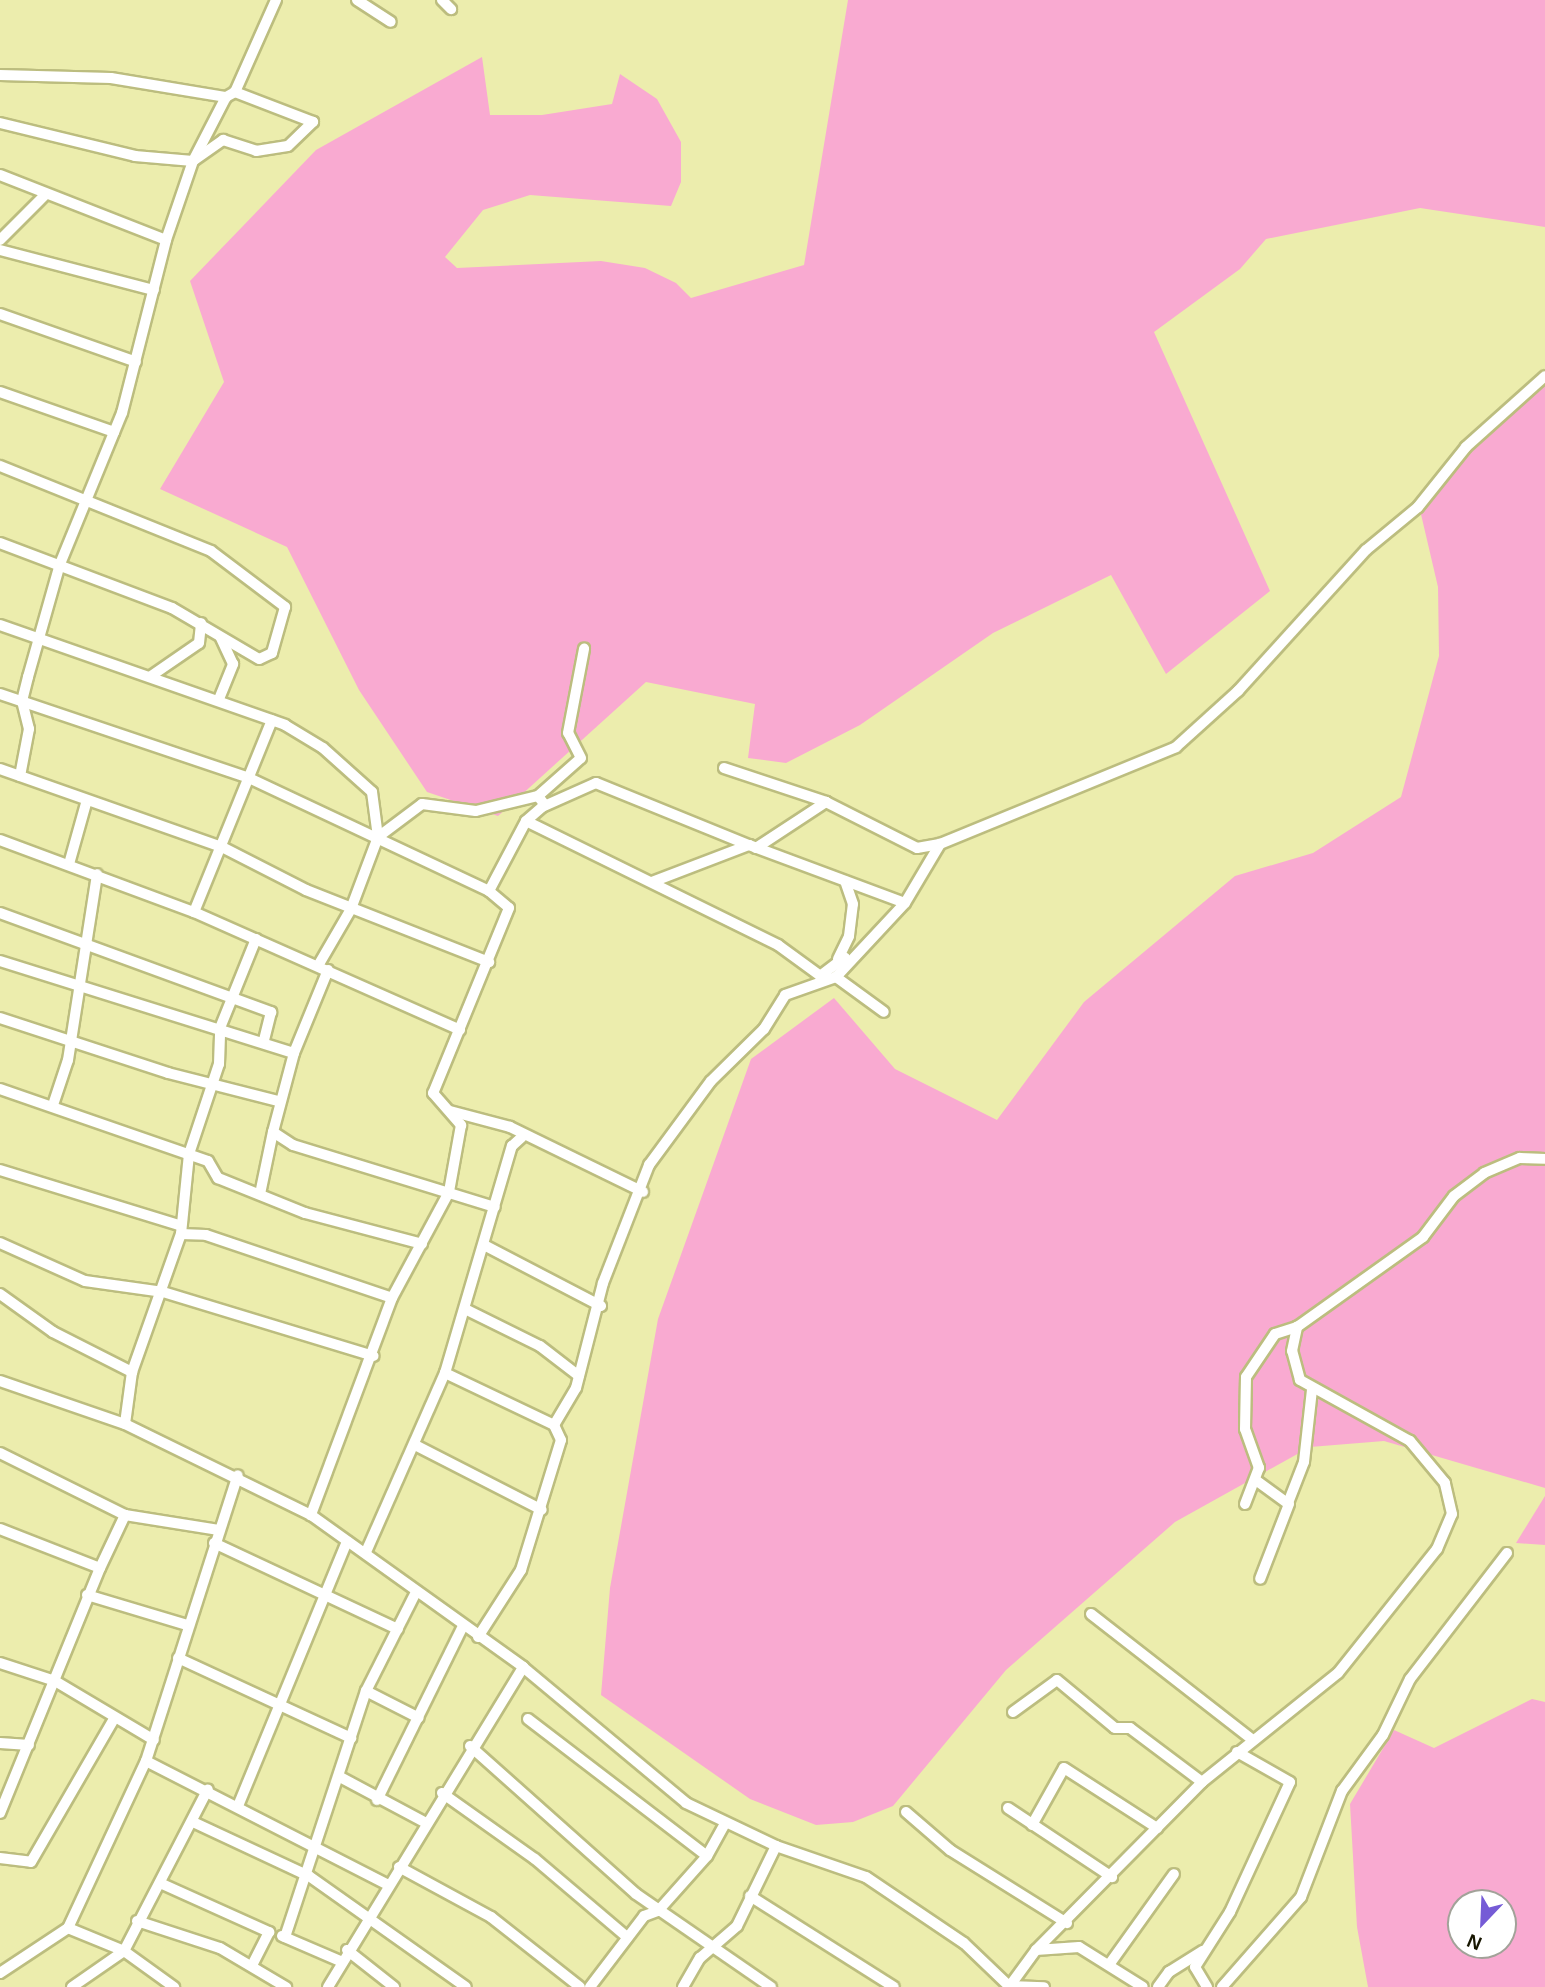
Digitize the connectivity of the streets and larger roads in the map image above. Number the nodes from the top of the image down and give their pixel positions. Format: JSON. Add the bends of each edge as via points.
{"nodes":[{"id":1,"x":276,"y":0,"type":"edge"},
{"id":2,"x":357,"y":0,"type":"edge"},
{"id":3,"x":442,"y":0,"type":"edge"},
{"id":4,"x":451,"y":9,"type":"dead end"},
{"id":5,"x":391,"y":22,"type":"dead end"},
{"id":6,"x":0,"y":75,"type":"edge"},
{"id":7,"x":231,"y":95,"type":"junction"},
{"id":8,"x":0,"y":123,"type":"edge"},
{"id":9,"x":193,"y":161,"type":"junction"},
{"id":10,"x":0,"y":174,"type":"edge"},
{"id":11,"x":46,"y":194,"type":"junction"},
{"id":12,"x":0,"y":240,"type":"edge"},
{"id":13,"x":166,"y":240,"type":"junction"},
{"id":14,"x":0,"y":250,"type":"edge"},
{"id":15,"x":154,"y":290,"type":"junction"},
{"id":16,"x":0,"y":314,"type":"edge"},
{"id":17,"x":136,"y":362,"type":"junction"},
{"id":18,"x":1545,"y":376,"type":"edge"},
{"id":19,"x":0,"y":392,"type":"edge"},
{"id":20,"x":114,"y":432,"type":"junction"},
{"id":21,"x":0,"y":466,"type":"edge"},
{"id":22,"x":84,"y":500,"type":"junction"},
{"id":23,"x":0,"y":542,"type":"edge"},
{"id":24,"x":60,"y":564,"type":"junction"},
{"id":25,"x":201,"y":623,"type":"junction"},
{"id":26,"x":0,"y":625,"type":"edge"},
{"id":27,"x":221,"y":637,"type":"junction"},
{"id":28,"x":38,"y":640,"type":"junction"},
{"id":29,"x":584,"y":649,"type":"dead end"},
{"id":30,"x":151,"y":676,"type":"junction"},
{"id":31,"x":0,"y":694,"type":"edge"},
{"id":32,"x":219,"y":699,"type":"junction"},
{"id":33,"x":22,"y":701,"type":"junction"},
{"id":34,"x":272,"y":720,"type":"junction"},
{"id":35,"x":724,"y":768,"type":"dead end"},
{"id":36,"x":0,"y":769,"type":"edge"},
{"id":37,"x":20,"y":776,"type":"junction"},
{"id":38,"x":249,"y":778,"type":"junction"},
{"id":39,"x":87,"y":800,"type":"junction"},
{"id":40,"x":541,"y":800,"type":"junction"},
{"id":41,"x":826,"y":802,"type":"junction"},
{"id":42,"x":526,"y":821,"type":"junction"},
{"id":43,"x":378,"y":837,"type":"junction"},
{"id":44,"x":0,"y":840,"type":"edge"},
{"id":45,"x":940,"y":844,"type":"junction"},
{"id":46,"x":752,"y":846,"type":"junction"},
{"id":47,"x":222,"y":847,"type":"junction"},
{"id":48,"x":69,"y":864,"type":"junction"},
{"id":49,"x":97,"y":874,"type":"junction"},
{"id":50,"x":845,"y":881,"type":"junction"},
{"id":51,"x":652,"y":882,"type":"junction"},
{"id":52,"x":489,"y":891,"type":"junction"},
{"id":53,"x":905,"y":903,"type":"junction"},
{"id":54,"x":351,"y":909,"type":"junction"},
{"id":55,"x":194,"y":912,"type":"junction"},
{"id":56,"x":0,"y":913,"type":"edge"},
{"id":57,"x":256,"y":939,"type":"junction"},
{"id":58,"x":82,"y":942,"type":"junction"},
{"id":59,"x":858,"y":954,"type":"junction"},
{"id":60,"x":838,"y":959,"type":"junction"},
{"id":61,"x":0,"y":961,"type":"edge"},
{"id":62,"x":489,"y":962,"type":"junction"},
{"id":63,"x":323,"y":968,"type":"junction"},
{"id":64,"x":827,"y":978,"type":"junction"},
{"id":65,"x":79,"y":986,"type":"junction"},
{"id":66,"x":231,"y":996,"type":"junction"},
{"id":67,"x":884,"y":1012,"type":"dead end"},
{"id":68,"x":0,"y":1018,"type":"edge"},
{"id":69,"x":219,"y":1028,"type":"junction"},
{"id":70,"x":460,"y":1030,"type":"junction"},
{"id":71,"x":69,"y":1038,"type":"junction"},
{"id":72,"x":263,"y":1043,"type":"junction"},
{"id":73,"x":294,"y":1053,"type":"junction"},
{"id":74,"x":214,"y":1085,"type":"junction"},
{"id":75,"x":0,"y":1089,"type":"edge"},
{"id":76,"x":278,"y":1101,"type":"junction"},
{"id":77,"x":53,"y":1105,"type":"junction"},
{"id":78,"x":445,"y":1110,"type":"junction"},
{"id":79,"x":273,"y":1132,"type":"junction"},
{"id":80,"x":522,"y":1138,"type":"junction"},
{"id":81,"x":189,"y":1154,"type":"junction"},
{"id":82,"x":1545,"y":1159,"type":"edge"},
{"id":83,"x":0,"y":1170,"type":"edge"},
{"id":84,"x":449,"y":1192,"type":"junction"},
{"id":85,"x":643,"y":1192,"type":"junction"},
{"id":86,"x":260,"y":1194,"type":"junction"},
{"id":87,"x":495,"y":1207,"type":"junction"},
{"id":88,"x":180,"y":1230,"type":"junction"},
{"id":89,"x":0,"y":1243,"type":"edge"},
{"id":90,"x":422,"y":1244,"type":"junction"},
{"id":91,"x":484,"y":1245,"type":"junction"},
{"id":92,"x":163,"y":1292,"type":"junction"},
{"id":93,"x":0,"y":1294,"type":"edge"},
{"id":94,"x":392,"y":1298,"type":"junction"},
{"id":95,"x":601,"y":1306,"type":"junction"},
{"id":96,"x":467,"y":1310,"type":"junction"},
{"id":97,"x":1297,"y":1327,"type":"junction"},
{"id":98,"x":373,"y":1356,"type":"junction"},
{"id":99,"x":132,"y":1373,"type":"junction"},
{"id":100,"x":445,"y":1373,"type":"junction"},
{"id":101,"x":579,"y":1376,"type":"junction"},
{"id":102,"x":1,"y":1385,"type":"edge"},
{"id":103,"x":1312,"y":1390,"type":"junction"},
{"id":104,"x":125,"y":1424,"type":"junction"},
{"id":105,"x":554,"y":1425,"type":"junction"},
{"id":106,"x":416,"y":1446,"type":"junction"},
{"id":107,"x":0,"y":1453,"type":"edge"},
{"id":108,"x":238,"y":1475,"type":"junction"},
{"id":109,"x":1257,"y":1481,"type":"junction"},
{"id":110,"x":1288,"y":1503,"type":"junction"},
{"id":111,"x":1245,"y":1504,"type":"dead end"},
{"id":112,"x":541,"y":1510,"type":"junction"},
{"id":113,"x":311,"y":1514,"type":"junction"},
{"id":114,"x":125,"y":1516,"type":"junction"},
{"id":115,"x":0,"y":1530,"type":"edge"},
{"id":116,"x":219,"y":1530,"type":"junction"},
{"id":117,"x":346,"y":1542,"type":"junction"},
{"id":118,"x":214,"y":1543,"type":"junction"},
{"id":119,"x":366,"y":1552,"type":"junction"},
{"id":120,"x":1507,"y":1553,"type":"dead end"},
{"id":121,"x":100,"y":1568,"type":"junction"},
{"id":122,"x":1260,"y":1579,"type":"dead end"},
{"id":123,"x":416,"y":1592,"type":"junction"},
{"id":124,"x":323,"y":1594,"type":"junction"},
{"id":125,"x":87,"y":1595,"type":"junction"},
{"id":126,"x":1091,"y":1614,"type":"dead end"},
{"id":127,"x":187,"y":1625,"type":"junction"},
{"id":128,"x":462,"y":1628,"type":"junction"},
{"id":129,"x":398,"y":1629,"type":"junction"},
{"id":130,"x":478,"y":1637,"type":"junction"},
{"id":131,"x":178,"y":1658,"type":"junction"},
{"id":132,"x":0,"y":1662,"type":"edge"},
{"id":133,"x":523,"y":1667,"type":"junction"},
{"id":134,"x":55,"y":1681,"type":"junction"},
{"id":135,"x":366,"y":1691,"type":"junction"},
{"id":136,"x":281,"y":1705,"type":"junction"},
{"id":137,"x":1013,"y":1713,"type":"dead end"},
{"id":138,"x":114,"y":1718,"type":"junction"},
{"id":139,"x":419,"y":1718,"type":"junction"},
{"id":140,"x":528,"y":1720,"type":"dead end"},
{"id":141,"x":351,"y":1738,"type":"junction"},
{"id":142,"x":1250,"y":1738,"type":"junction"},
{"id":143,"x":154,"y":1740,"type":"junction"},
{"id":144,"x":0,"y":1743,"type":"edge"},
{"id":145,"x":29,"y":1745,"type":"junction"},
{"id":146,"x":470,"y":1746,"type":"junction"},
{"id":147,"x":1237,"y":1752,"type":"junction"},
{"id":148,"x":146,"y":1761,"type":"junction"},
{"id":149,"x":340,"y":1777,"type":"junction"},
{"id":150,"x":1202,"y":1782,"type":"junction"},
{"id":151,"x":208,"y":1789,"type":"junction"},
{"id":152,"x":442,"y":1793,"type":"junction"},
{"id":153,"x":377,"y":1800,"type":"junction"},
{"id":154,"x":238,"y":1806,"type":"junction"},
{"id":155,"x":1008,"y":1808,"type":"dead end"},
{"id":156,"x":906,"y":1812,"type":"dead end"},
{"id":157,"x":0,"y":1813,"type":"edge"},
{"id":158,"x":193,"y":1822,"type":"junction"},
{"id":159,"x":425,"y":1823,"type":"junction"},
{"id":160,"x":725,"y":1824,"type":"junction"},
{"id":161,"x":1032,"y":1825,"type":"junction"},
{"id":162,"x":1157,"y":1828,"type":"junction"},
{"id":163,"x":776,"y":1846,"type":"junction"},
{"id":164,"x":319,"y":1847,"type":"junction"},
{"id":165,"x":708,"y":1856,"type":"junction"},
{"id":166,"x":0,"y":1858,"type":"edge"},
{"id":167,"x":399,"y":1867,"type":"junction"},
{"id":168,"x":1174,"y":1874,"type":"dead end"},
{"id":169,"x":309,"y":1876,"type":"junction"},
{"id":170,"x":1112,"y":1877,"type":"junction"},
{"id":171,"x":160,"y":1883,"type":"junction"},
{"id":172,"x":386,"y":1884,"type":"junction"},
{"id":173,"x":750,"y":1896,"type":"junction"},
{"id":174,"x":658,"y":1911,"type":"junction"},
{"id":175,"x":367,"y":1915,"type":"junction"},
{"id":176,"x":137,"y":1921,"type":"junction"},
{"id":177,"x":1067,"y":1923,"type":"junction"},
{"id":178,"x":68,"y":1928,"type":"junction"},
{"id":179,"x":269,"y":1932,"type":"junction"},
{"id":180,"x":285,"y":1937,"type":"junction"},
{"id":181,"x":627,"y":1937,"type":"junction"},
{"id":182,"x":716,"y":1947,"type":"junction"},
{"id":183,"x":347,"y":1950,"type":"junction"},
{"id":184,"x":1037,"y":1950,"type":"junction"},
{"id":185,"x":124,"y":1951,"type":"junction"},
{"id":186,"x":1203,"y":1951,"type":"junction"},
{"id":187,"x":340,"y":1961,"type":"junction"},
{"id":188,"x":1111,"y":1962,"type":"junction"},
{"id":189,"x":253,"y":1963,"type":"junction"},
{"id":190,"x":0,"y":1973,"type":"edge"},
{"id":191,"x":688,"y":1985,"type":"edge"},
{"id":192,"x":74,"y":1986,"type":"edge"},
{"id":193,"x":1009,"y":1986,"type":"edge"},
{"id":194,"x":174,"y":1987,"type":"edge"},
{"id":195,"x":286,"y":1987,"type":"edge"},
{"id":196,"x":328,"y":1987,"type":"edge"},
{"id":197,"x":394,"y":1987,"type":"edge"},
{"id":198,"x":466,"y":1987,"type":"edge"},
{"id":199,"x":580,"y":1987,"type":"edge"},
{"id":200,"x":590,"y":1987,"type":"edge"},
{"id":201,"x":771,"y":1987,"type":"edge"},
{"id":202,"x":894,"y":1987,"type":"edge"},
{"id":203,"x":1044,"y":1987,"type":"edge"},
{"id":204,"x":1143,"y":1987,"type":"edge"},
{"id":205,"x":1158,"y":1987,"type":"edge"},
{"id":206,"x":1206,"y":1987,"type":"edge"},
{"id":207,"x":1222,"y":1987,"type":"edge"}],
"edges":[{"from":1,"to":7,"type":"street"},
{"from":2,"to":5,"type":"street"},
{"from":3,"to":4,"type":"street"},
{"from":6,"to":7,"type":"street","via":[[111,78]]},
{"from":7,"to":9,"type":"street"},
{"from":7,"to":9,"type":"street","via":[[313,122],[288,146],[256,151],[222,140]]},
{"from":8,"to":9,"type":"street","via":[[135,156]]},
{"from":9,"to":13,"type":"street"},
{"from":10,"to":11,"type":"street"},
{"from":11,"to":12,"type":"street"},
{"from":11,"to":13,"type":"street"},
{"from":13,"to":15,"type":"street"},
{"from":14,"to":15,"type":"street"},
{"from":15,"to":17,"type":"street"},
{"from":16,"to":17,"type":"street"},
{"from":17,"to":20,"type":"street"},
{"from":18,"to":45,"type":"street","via":[[1466,447],[1418,507],[1366,550],[1238,691],[1176,747]]},
{"from":19,"to":20,"type":"street"},
{"from":20,"to":22,"type":"street"},
{"from":21,"to":22,"type":"street"},
{"from":22,"to":24,"type":"street"},
{"from":22,"to":27,"type":"street","via":[[211,551],[285,607],[272,653],[264,659]]},
{"from":23,"to":24,"type":"street"},
{"from":24,"to":25,"type":"street"},
{"from":24,"to":28,"type":"street"},
{"from":25,"to":27,"type":"street"},
{"from":25,"to":30,"type":"street","via":[[199,643]]},
{"from":26,"to":28,"type":"street"},
{"from":27,"to":32,"type":"street","via":[[233,664]]},
{"from":28,"to":30,"type":"street"},
{"from":28,"to":33,"type":"street"},
{"from":29,"to":40,"type":"street","via":[[568,733],[581,758]]},
{"from":30,"to":32,"type":"street"},
{"from":31,"to":33,"type":"street"},
{"from":32,"to":34,"type":"street"},
{"from":33,"to":37,"type":"street","via":[[29,729]]},
{"from":33,"to":38,"type":"street"},
{"from":34,"to":38,"type":"street"},
{"from":34,"to":43,"type":"street","via":[[323,748],[372,792]]},
{"from":35,"to":41,"type":"street"},
{"from":36,"to":37,"type":"street"},
{"from":37,"to":39,"type":"street"},
{"from":38,"to":43,"type":"street"},
{"from":38,"to":47,"type":"street"},
{"from":39,"to":47,"type":"street"},
{"from":39,"to":48,"type":"street"},
{"from":40,"to":42,"type":"street"},
{"from":40,"to":43,"type":"street","via":[[476,811],[422,804]]},
{"from":40,"to":46,"type":"street","via":[[596,783]]},
{"from":41,"to":45,"type":"street","via":[[917,848]]},
{"from":41,"to":46,"type":"street"},
{"from":42,"to":51,"type":"street"},
{"from":42,"to":52,"type":"street"},
{"from":43,"to":52,"type":"street"},
{"from":43,"to":54,"type":"street"},
{"from":44,"to":48,"type":"street"},
{"from":45,"to":53,"type":"street"},
{"from":46,"to":50,"type":"street"},
{"from":46,"to":51,"type":"street"},
{"from":47,"to":54,"type":"street"},
{"from":47,"to":55,"type":"street"},
{"from":48,"to":49,"type":"street"},
{"from":49,"to":55,"type":"street"},
{"from":49,"to":58,"type":"street"},
{"from":50,"to":53,"type":"street"},
{"from":50,"to":60,"type":"street","via":[[853,904],[849,936]]},
{"from":51,"to":64,"type":"street","via":[[778,944]]},
{"from":52,"to":62,"type":"street","via":[[509,908]]},
{"from":53,"to":59,"type":"street"},
{"from":54,"to":62,"type":"street"},
{"from":54,"to":63,"type":"street"},
{"from":55,"to":57,"type":"street"},
{"from":56,"to":58,"type":"street"},
{"from":57,"to":63,"type":"street"},
{"from":57,"to":66,"type":"street"},
{"from":58,"to":65,"type":"street"},
{"from":58,"to":66,"type":"street"},
{"from":59,"to":60,"type":"street"},
{"from":59,"to":64,"type":"street"},
{"from":60,"to":64,"type":"street"},
{"from":61,"to":65,"type":"street"},
{"from":62,"to":70,"type":"street"},
{"from":63,"to":70,"type":"street"},
{"from":63,"to":73,"type":"street"},
{"from":64,"to":67,"type":"street"},
{"from":64,"to":85,"type":"street","via":[[785,995],[764,1029],[711,1081],[654,1156]]},
{"from":65,"to":69,"type":"street"},
{"from":65,"to":71,"type":"street"},
{"from":66,"to":69,"type":"street"},
{"from":66,"to":72,"type":"street","via":[[274,1014]]},
{"from":68,"to":71,"type":"street"},
{"from":69,"to":72,"type":"street"},
{"from":69,"to":74,"type":"street"},
{"from":70,"to":78,"type":"street","via":[[433,1093]]},
{"from":71,"to":74,"type":"street"},
{"from":71,"to":77,"type":"street"},
{"from":72,"to":73,"type":"street"},
{"from":73,"to":76,"type":"street"},
{"from":74,"to":76,"type":"street"},
{"from":74,"to":81,"type":"street"},
{"from":75,"to":77,"type":"street"},
{"from":76,"to":79,"type":"street"},
{"from":77,"to":81,"type":"street"},
{"from":78,"to":80,"type":"street","via":[[510,1127]]},
{"from":78,"to":84,"type":"street","via":[[461,1125]]},
{"from":79,"to":84,"type":"street","via":[[293,1145]]},
{"from":79,"to":86,"type":"street"},
{"from":80,"to":85,"type":"street"},
{"from":80,"to":87,"type":"street","via":[[512,1146]]},
{"from":81,"to":86,"type":"street","via":[[210,1163],[218,1178]]},
{"from":81,"to":88,"type":"street"},
{"from":82,"to":97,"type":"street","via":[[1520,1158],[1484,1173],[1454,1196],[1423,1237]]},
{"from":83,"to":88,"type":"street"},
{"from":84,"to":87,"type":"street"},
{"from":84,"to":90,"type":"street"},
{"from":85,"to":95,"type":"street","via":[[608,1267]]},
{"from":86,"to":90,"type":"street","via":[[379,1237]]},
{"from":87,"to":91,"type":"street"},
{"from":88,"to":92,"type":"street"},
{"from":88,"to":94,"type":"street"},
{"from":89,"to":92,"type":"street","via":[[85,1280]]},
{"from":90,"to":94,"type":"street"},
{"from":91,"to":95,"type":"street"},
{"from":91,"to":96,"type":"street"},
{"from":92,"to":98,"type":"street"},
{"from":92,"to":99,"type":"street"},
{"from":93,"to":99,"type":"street","via":[[53,1332]]},
{"from":94,"to":98,"type":"street"},
{"from":95,"to":101,"type":"street"},
{"from":96,"to":100,"type":"street"},
{"from":96,"to":101,"type":"street","via":[[547,1350]]},
{"from":97,"to":103,"type":"street","via":[[1294,1365]]},
{"from":97,"to":109,"type":"street","via":[[1275,1334],[1247,1377],[1245,1429],[1254,1446]]},
{"from":98,"to":113,"type":"street"},
{"from":99,"to":104,"type":"street"},
{"from":100,"to":105,"type":"street"},
{"from":100,"to":106,"type":"street"},
{"from":101,"to":105,"type":"street"},
{"from":102,"to":104,"type":"street"},
{"from":103,"to":110,"type":"street","via":[[1304,1461]]},
{"from":103,"to":142,"type":"street","via":[[1410,1441],[1445,1483],[1452,1514],[1437,1549],[1338,1672]]},
{"from":104,"to":108,"type":"street"},
{"from":105,"to":112,"type":"street","via":[[561,1440]]},
{"from":106,"to":112,"type":"street"},
{"from":106,"to":119,"type":"street"},
{"from":107,"to":114,"type":"street"},
{"from":108,"to":113,"type":"street"},
{"from":108,"to":116,"type":"street"},
{"from":109,"to":110,"type":"street"},
{"from":109,"to":111,"type":"street"},
{"from":110,"to":122,"type":"street"},
{"from":112,"to":130,"type":"street","via":[[521,1570]]},
{"from":113,"to":117,"type":"street"},
{"from":114,"to":116,"type":"street"},
{"from":114,"to":121,"type":"street"},
{"from":115,"to":121,"type":"street"},
{"from":116,"to":118,"type":"street"},
{"from":117,"to":119,"type":"street"},
{"from":117,"to":124,"type":"street"},
{"from":118,"to":124,"type":"street"},
{"from":118,"to":127,"type":"street"},
{"from":119,"to":123,"type":"street"},
{"from":120,"to":207,"type":"street","via":[[1410,1679],[1383,1735],[1342,1791],[1301,1897]]},
{"from":121,"to":125,"type":"street"},
{"from":123,"to":128,"type":"street"},
{"from":123,"to":129,"type":"street"},
{"from":124,"to":129,"type":"street"},
{"from":124,"to":136,"type":"street"},
{"from":125,"to":127,"type":"street"},
{"from":125,"to":134,"type":"street"},
{"from":126,"to":142,"type":"street"},
{"from":127,"to":131,"type":"street"},
{"from":128,"to":130,"type":"street"},
{"from":128,"to":139,"type":"street"},
{"from":129,"to":135,"type":"street"},
{"from":130,"to":133,"type":"street"},
{"from":131,"to":136,"type":"street"},
{"from":131,"to":143,"type":"street"},
{"from":132,"to":134,"type":"street"},
{"from":133,"to":146,"type":"street"},
{"from":133,"to":160,"type":"street","via":[[687,1803]]},
{"from":134,"to":138,"type":"street"},
{"from":134,"to":145,"type":"street"},
{"from":135,"to":139,"type":"street"},
{"from":135,"to":141,"type":"street"},
{"from":136,"to":141,"type":"street"},
{"from":136,"to":154,"type":"street"},
{"from":137,"to":150,"type":"street","via":[[1056,1680],[1115,1727],[1130,1728]]},
{"from":138,"to":143,"type":"street"},
{"from":138,"to":166,"type":"street","via":[[31,1862]]},
{"from":139,"to":153,"type":"street"},
{"from":140,"to":165,"type":"street"},
{"from":141,"to":149,"type":"street"},
{"from":142,"to":147,"type":"street"},
{"from":143,"to":148,"type":"street"},
{"from":144,"to":145,"type":"street"},
{"from":145,"to":157,"type":"street"},
{"from":146,"to":152,"type":"street"},
{"from":146,"to":174,"type":"street"},
{"from":147,"to":150,"type":"street"},
{"from":147,"to":186,"type":"street","via":[[1290,1782],[1230,1912]]},
{"from":148,"to":151,"type":"street"},
{"from":148,"to":178,"type":"street"},
{"from":149,"to":153,"type":"street"},
{"from":149,"to":164,"type":"street"},
{"from":150,"to":162,"type":"street"},
{"from":151,"to":154,"type":"street"},
{"from":151,"to":158,"type":"street"},
{"from":152,"to":159,"type":"street"},
{"from":152,"to":181,"type":"street","via":[[536,1859]]},
{"from":153,"to":159,"type":"street"},
{"from":154,"to":164,"type":"street"},
{"from":155,"to":161,"type":"street"},
{"from":156,"to":177,"type":"street","via":[[950,1850]]},
{"from":158,"to":169,"type":"street"},
{"from":158,"to":171,"type":"street"},
{"from":159,"to":167,"type":"street"},
{"from":160,"to":163,"type":"street"},
{"from":160,"to":165,"type":"street"},
{"from":161,"to":162,"type":"street","via":[[1064,1768]]},
{"from":161,"to":170,"type":"street"},
{"from":162,"to":170,"type":"street"},
{"from":163,"to":173,"type":"street"},
{"from":163,"to":193,"type":"street","via":[[883,1886],[964,1943]]},
{"from":164,"to":169,"type":"street"},
{"from":164,"to":172,"type":"street"},
{"from":165,"to":174,"type":"street"},
{"from":167,"to":172,"type":"street"},
{"from":167,"to":199,"type":"street","via":[[491,1917]]},
{"from":168,"to":188,"type":"street"},
{"from":169,"to":175,"type":"street"},
{"from":169,"to":180,"type":"street"},
{"from":170,"to":177,"type":"street"},
{"from":171,"to":176,"type":"street"},
{"from":171,"to":179,"type":"street"},
{"from":172,"to":175,"type":"street"},
{"from":173,"to":182,"type":"street","via":[[737,1926]]},
{"from":173,"to":202,"type":"street"},
{"from":174,"to":181,"type":"street","via":[[644,1916]]},
{"from":174,"to":182,"type":"street"},
{"from":175,"to":183,"type":"street"},
{"from":175,"to":198,"type":"street"},
{"from":176,"to":185,"type":"street"},
{"from":176,"to":189,"type":"street"},
{"from":177,"to":184,"type":"street"},
{"from":178,"to":185,"type":"street"},
{"from":178,"to":190,"type":"street"},
{"from":179,"to":180,"type":"street"},
{"from":179,"to":189,"type":"street"},
{"from":180,"to":187,"type":"street"},
{"from":181,"to":200,"type":"street"},
{"from":182,"to":191,"type":"street","via":[[700,1958]]},
{"from":182,"to":201,"type":"street"},
{"from":183,"to":187,"type":"street"},
{"from":183,"to":197,"type":"street"},
{"from":184,"to":188,"type":"street","via":[[1079,1947]]},
{"from":184,"to":193,"type":"street"},
{"from":185,"to":192,"type":"street"},
{"from":185,"to":194,"type":"street"},
{"from":186,"to":205,"type":"street","via":[[1169,1972]]},
{"from":186,"to":206,"type":"street","via":[[1194,1974]]},
{"from":187,"to":196,"type":"street"},
{"from":188,"to":204,"type":"street"},
{"from":189,"to":195,"type":"street"},
{"from":193,"to":203,"type":"street"}]}
